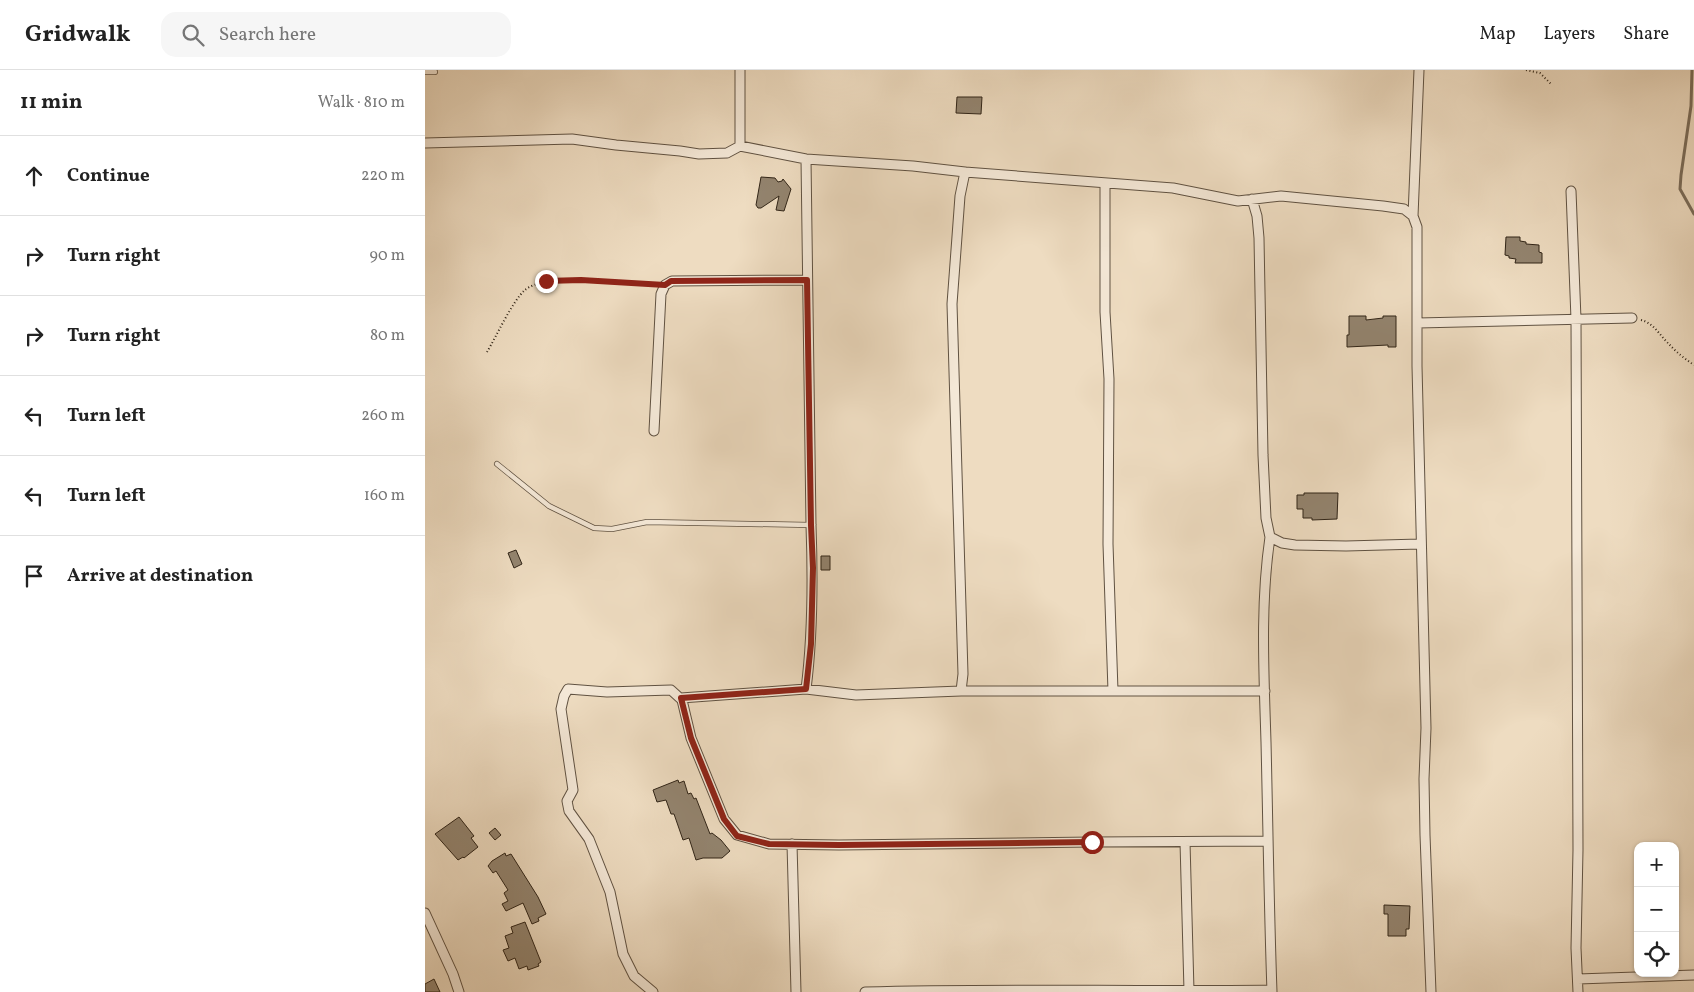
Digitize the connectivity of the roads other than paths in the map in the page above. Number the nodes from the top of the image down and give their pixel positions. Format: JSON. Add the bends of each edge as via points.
{"nodes":[{"id":1,"x":740,"y":70,"type":"edge"},
{"id":2,"x":1419,"y":70,"type":"edge"},
{"id":3,"x":425,"y":72,"type":"edge"},
{"id":4,"x":435,"y":72,"type":"dead end"},
{"id":5,"x":425,"y":143,"type":"edge"},
{"id":6,"x":740,"y":146,"type":"junction"},
{"id":7,"x":806,"y":159,"type":"junction"},
{"id":8,"x":965,"y":172,"type":"junction"},
{"id":9,"x":1105,"y":183,"type":"junction"},
{"id":10,"x":1571,"y":190,"type":"dead end"},
{"id":11,"x":1251,"y":199,"type":"junction"},
{"id":12,"x":1413,"y":216,"type":"junction"},
{"id":13,"x":807,"y":280,"type":"junction"},
{"id":14,"x":1632,"y":318,"type":"road end"},
{"id":15,"x":1576,"y":319,"type":"junction"},
{"id":16,"x":1418,"y":323,"type":"junction"},
{"id":17,"x":653,"y":431,"type":"dead end"},
{"id":18,"x":497,"y":464,"type":"dead end"},
{"id":19,"x":811,"y":525,"type":"junction"},
{"id":20,"x":1270,"y":537,"type":"junction"},
{"id":21,"x":1420,"y":544,"type":"junction"},
{"id":22,"x":806,"y":689,"type":"junction"},
{"id":23,"x":961,"y":691,"type":"junction"},
{"id":24,"x":1113,"y":691,"type":"junction"},
{"id":25,"x":1265,"y":691,"type":"junction"},
{"id":26,"x":681,"y":698,"type":"junction"},
{"id":27,"x":1268,"y":841,"type":"junction"},
{"id":28,"x":1185,"y":842,"type":"junction"},
{"id":29,"x":791,"y":844,"type":"junction"},
{"id":30,"x":425,"y":913,"type":"edge"},
{"id":31,"x":1694,"y":975,"type":"edge"},
{"id":32,"x":1578,"y":979,"type":"junction"},
{"id":33,"x":1189,"y":991,"type":"edge"},
{"id":34,"x":1272,"y":991,"type":"edge"},
{"id":35,"x":459,"y":992,"type":"edge"},
{"id":36,"x":653,"y":992,"type":"edge"},
{"id":37,"x":796,"y":992,"type":"edge"},
{"id":38,"x":865,"y":992,"type":"edge"},
{"id":39,"x":1431,"y":992,"type":"edge"},
{"id":40,"x":1578,"y":992,"type":"edge"}],
"edges":[{"from":1,"to":6,"type":"street"},
{"from":2,"to":12,"type":"street"},
{"from":3,"to":4,"type":"lane"},
{"from":5,"to":6,"type":"street","via":[[572,139],[699,154],[727,153]]},
{"from":6,"to":7,"type":"street"},
{"from":7,"to":8,"type":"street"},
{"from":7,"to":13,"type":"street"},
{"from":8,"to":9,"type":"street"},
{"from":8,"to":23,"type":"street","via":[[960,196],[952,304]]},
{"from":9,"to":11,"type":"street","via":[[1173,188],[1238,201]]},
{"from":9,"to":24,"type":"street","via":[[1108,544]]},
{"from":10,"to":15,"type":"street"},
{"from":11,"to":12,"type":"street","via":[[1281,196],[1383,206],[1404,209]]},
{"from":11,"to":20,"type":"street","via":[[1259,238],[1263,445],[1266,518]]},
{"from":12,"to":16,"type":"street","via":[[1417,227]]},
{"from":13,"to":17,"type":"street","via":[[671,281],[665,285],[661,294]]},
{"from":13,"to":19,"type":"street"},
{"from":14,"to":15,"type":"street"},
{"from":15,"to":16,"type":"street"},
{"from":15,"to":32,"type":"street"},
{"from":16,"to":21,"type":"street"},
{"from":18,"to":19,"type":"lane","via":[[549,506],[594,528],[612,530],[647,522]]},
{"from":19,"to":22,"type":"street","via":[[811,644]]},
{"from":20,"to":21,"type":"street","via":[[1282,544],[1295,545]]},
{"from":20,"to":25,"type":"street","via":[[1263,620]]},
{"from":21,"to":39,"type":"street"},
{"from":22,"to":23,"type":"street","via":[[856,695]]},
{"from":22,"to":26,"type":"street"},
{"from":23,"to":24,"type":"street"},
{"from":24,"to":25,"type":"street"},
{"from":25,"to":27,"type":"street"},
{"from":26,"to":29,"type":"street","via":[[691,738],[724,819],[737,836],[769,844]]},
{"from":26,"to":36,"type":"street","via":[[671,690],[607,692],[568,689],[561,709],[573,790],[567,801],[569,811],[589,839],[610,892],[623,954],[634,976]]},
{"from":27,"to":28,"type":"street"},
{"from":27,"to":34,"type":"street"},
{"from":28,"to":29,"type":"street"},
{"from":28,"to":33,"type":"street"},
{"from":29,"to":37,"type":"street"},
{"from":30,"to":35,"type":"street"},
{"from":31,"to":32,"type":"street"},
{"from":32,"to":40,"type":"street"},
{"from":33,"to":34,"type":"street"},
{"from":33,"to":38,"type":"street","via":[[1023,989]]}]}
